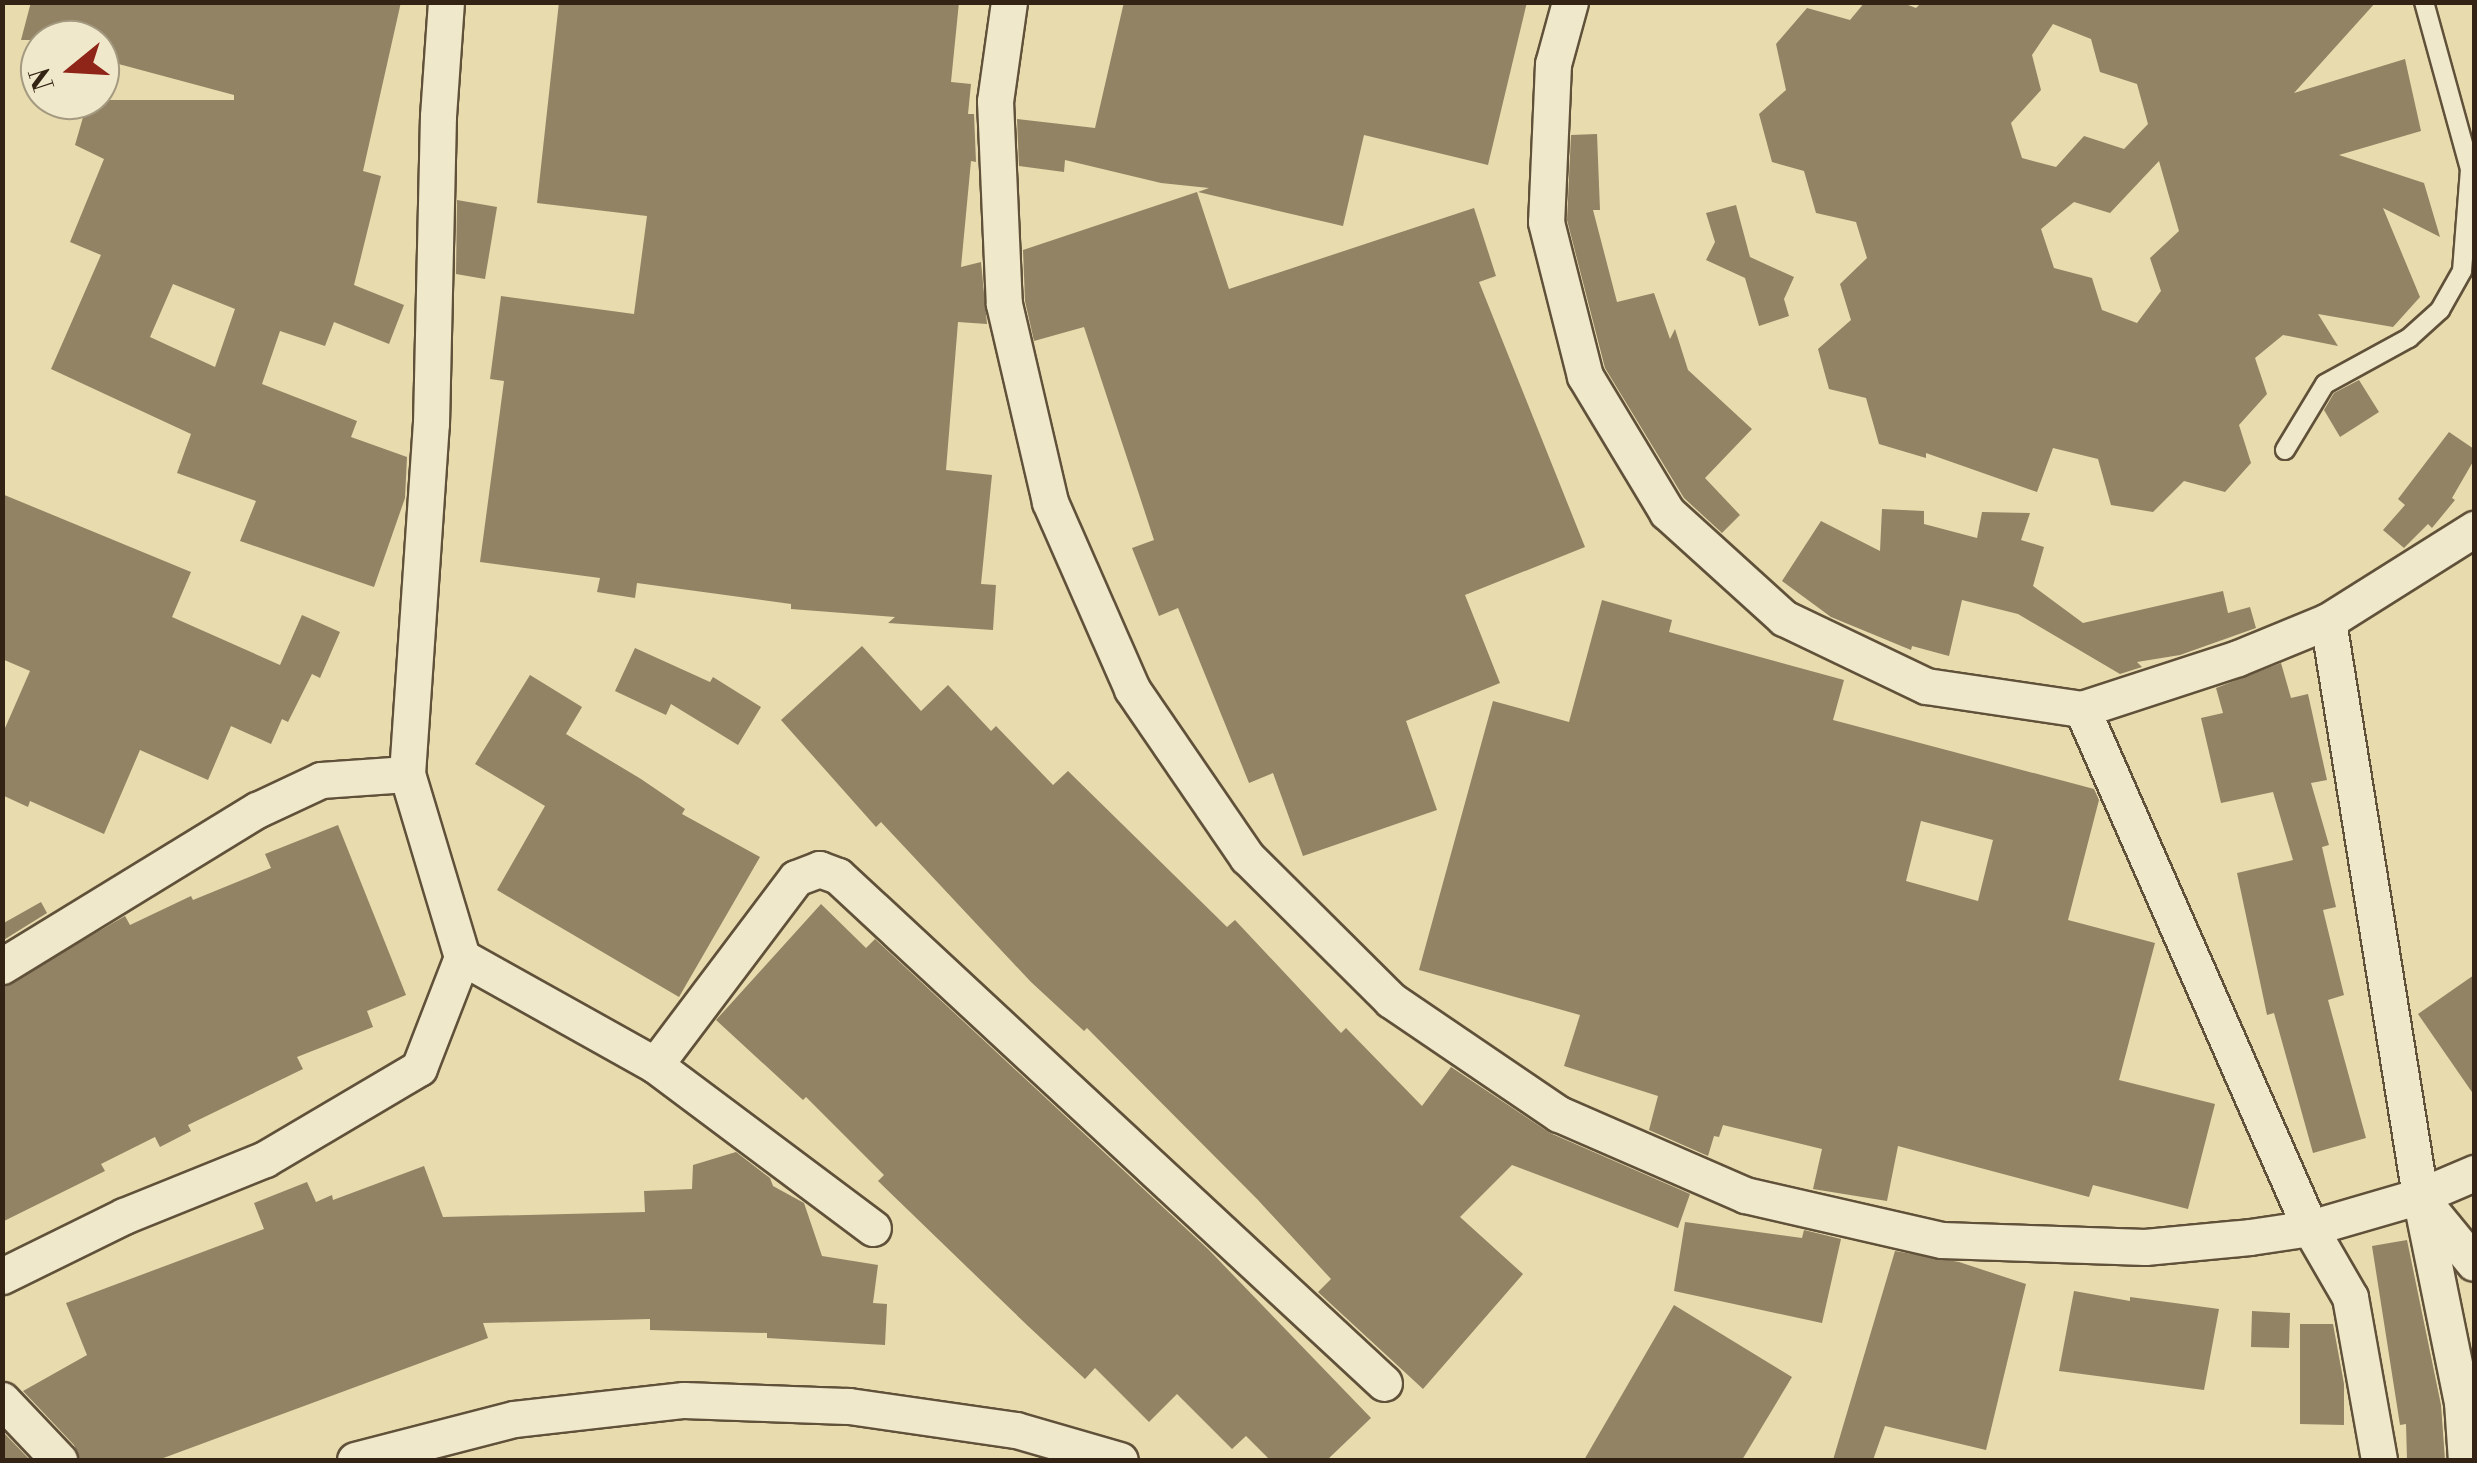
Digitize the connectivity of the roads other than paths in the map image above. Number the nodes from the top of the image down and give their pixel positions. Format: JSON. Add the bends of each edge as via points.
{"nodes":[{"id":1,"x":446,"y":2,"type":"edge"},
{"id":2,"x":1009,"y":2,"type":"edge"},
{"id":3,"x":1570,"y":2,"type":"edge"},
{"id":4,"x":2424,"y":2,"type":"edge"},
{"id":5,"x":2284,"y":450,"type":"dead end"},
{"id":6,"x":2474,"y":529,"type":"edge"},
{"id":7,"x":2328,"y":620,"type":"junction"},
{"id":8,"x":2082,"y":710,"type":"junction"},
{"id":9,"x":407,"y":774,"type":"junction"},
{"id":10,"x":462,"y":957,"type":"junction"},
{"id":11,"x":2,"y":966,"type":"edge"},
{"id":12,"x":655,"y":1065,"type":"junction"},
{"id":13,"x":2474,"y":1173,"type":"edge"},
{"id":14,"x":2420,"y":1196,"type":"junction"},
{"id":15,"x":873,"y":1228,"type":"dead end"},
{"id":16,"x":2310,"y":1228,"type":"junction"},
{"id":17,"x":2474,"y":1263,"type":"edge"},
{"id":18,"x":2,"y":1276,"type":"edge"},
{"id":19,"x":1384,"y":1383,"type":"dead end"},
{"id":20,"x":2,"y":1400,"type":"edge"},
{"id":21,"x":59,"y":1460,"type":"edge"},
{"id":22,"x":355,"y":1460,"type":"edge"},
{"id":23,"x":1120,"y":1460,"type":"edge"},
{"id":24,"x":2378,"y":1460,"type":"edge"},
{"id":25,"x":2466,"y":1460,"type":"edge"}],
"edges":[{"from":1,"to":9,"type":"street","via":[[432,424]]},
{"from":2,"to":16,"type":"street","via":[[995,101],[1004,304],[1050,502],[1132,689],[1247,856],[1391,1000],[1559,1114],[1745,1195],[1942,1240],[2145,1247]]},
{"from":3,"to":8,"type":"street","via":[[1553,64],[1546,222],[1585,376],[1667,512],[1784,618],[1926,686]]},
{"from":4,"to":5,"type":"lane","via":[[2470,168],[2462,271],[2440,310],[2409,338],[2325,384]]},
{"from":6,"to":7,"type":"street"},
{"from":7,"to":8,"type":"street"},
{"from":7,"to":14,"type":"street"},
{"from":8,"to":16,"type":"street"},
{"from":9,"to":10,"type":"street"},
{"from":9,"to":11,"type":"street","via":[[321,780],[273,802]]},
{"from":10,"to":12,"type":"street"},
{"from":10,"to":18,"type":"street","via":[[419,1068],[265,1159],[124,1216]]},
{"from":12,"to":15,"type":"street"},
{"from":12,"to":19,"type":"street","via":[[796,878],[819,869],[838,876]]},
{"from":13,"to":14,"type":"street"},
{"from":14,"to":16,"type":"street"},
{"from":14,"to":17,"type":"street"},
{"from":14,"to":25,"type":"street","via":[[2462,1402]]},
{"from":16,"to":24,"type":"street","via":[[2350,1297]]},
{"from":20,"to":21,"type":"street"},
{"from":22,"to":23,"type":"street","via":[[514,1419],[684,1400],[868,1408],[1016,1430]]}]}
